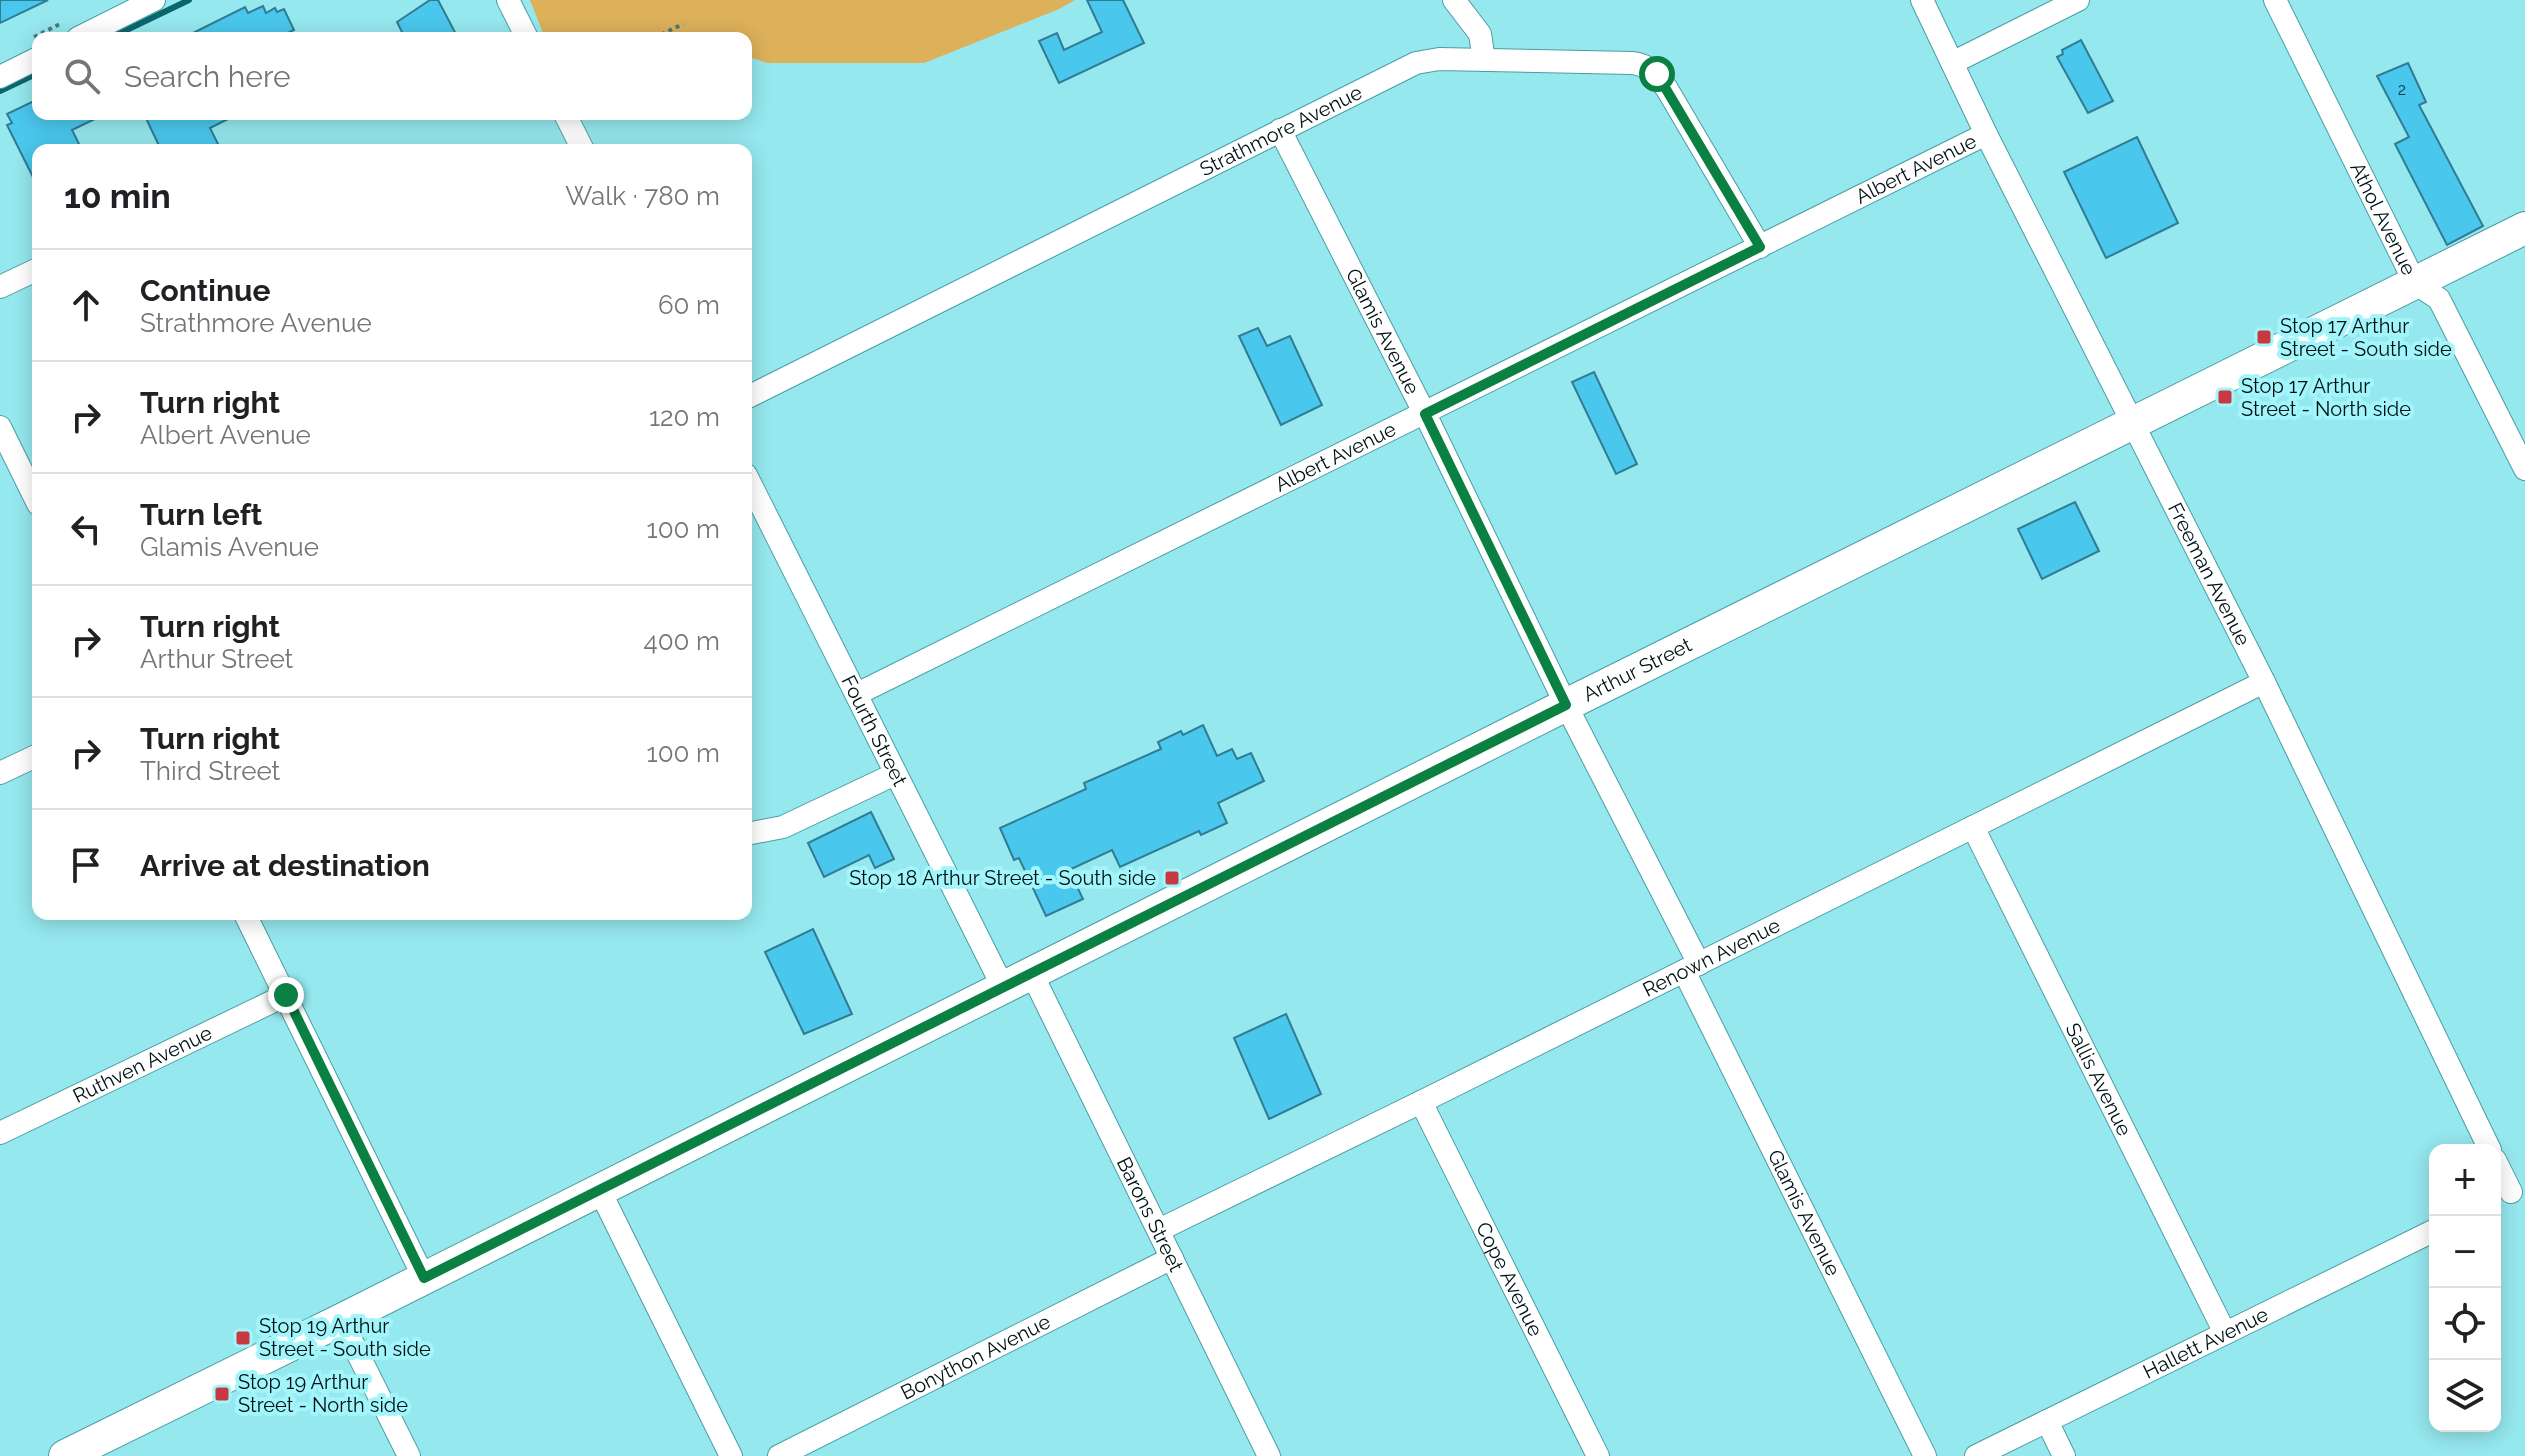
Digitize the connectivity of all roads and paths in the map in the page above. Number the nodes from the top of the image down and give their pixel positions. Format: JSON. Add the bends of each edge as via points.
{"nodes":[{"id":1,"x":154,"y":0,"type":"edge"},
{"id":2,"x":508,"y":0,"type":"edge"},
{"id":3,"x":1454,"y":0,"type":"edge"},
{"id":4,"x":1922,"y":0,"type":"edge"},
{"id":5,"x":2078,"y":0,"type":"edge"},
{"id":6,"x":2275,"y":0,"type":"edge"},
{"id":7,"x":683,"y":24,"type":"dead end"},
{"id":8,"x":71,"y":30,"type":"edge"},
{"id":9,"x":524,"y":32,"type":"edge"},
{"id":10,"x":666,"y":32,"type":"edge"},
{"id":11,"x":32,"y":50,"type":"edge"},
{"id":12,"x":1484,"y":60,"type":"junction"},
{"id":13,"x":1952,"y":63,"type":"junction"},
{"id":14,"x":0,"y":77,"type":"edge"},
{"id":15,"x":568,"y":120,"type":"edge"},
{"id":16,"x":1280,"y":130,"type":"junction"},
{"id":17,"x":1986,"y":134,"type":"junction"},
{"id":18,"x":580,"y":144,"type":"edge"},
{"id":19,"x":2525,"y":228,"type":"edge"},
{"id":20,"x":1760,"y":247,"type":"junction"},
{"id":21,"x":32,"y":272,"type":"edge"},
{"id":22,"x":2415,"y":283,"type":"junction"},
{"id":23,"x":0,"y":287,"type":"edge"},
{"id":24,"x":752,"y":395,"type":"edge"},
{"id":25,"x":1425,"y":414,"type":"junction"},
{"id":26,"x":2134,"y":424,"type":"junction"},
{"id":27,"x":2,"y":436,"type":"edge"},
{"id":28,"x":2525,"y":469,"type":"edge"},
{"id":29,"x":752,"y":487,"type":"edge"},
{"id":30,"x":32,"y":493,"type":"edge"},
{"id":31,"x":2264,"y":682,"type":"junction"},
{"id":32,"x":857,"y":694,"type":"junction"},
{"id":33,"x":1566,"y":705,"type":"junction"},
{"id":34,"x":32,"y":758,"type":"edge"},
{"id":35,"x":0,"y":773,"type":"edge"},
{"id":36,"x":895,"y":774,"type":"junction"},
{"id":37,"x":1973,"y":827,"type":"junction"},
{"id":38,"x":752,"y":833,"type":"edge"},
{"id":39,"x":248,"y":920,"type":"edge"},
{"id":40,"x":1691,"y":967,"type":"junction"},
{"id":41,"x":1017,"y":980,"type":"junction"},
{"id":42,"x":286,"y":995,"type":"junction"},
{"id":43,"x":1421,"y":1102,"type":"junction"},
{"id":44,"x":0,"y":1133,"type":"edge"},
{"id":45,"x":2487,"y":1144,"type":"edge"},
{"id":46,"x":2501,"y":1173,"type":"edge"},
{"id":47,"x":600,"y":1191,"type":"junction"},
{"id":48,"x":2510,"y":1192,"type":"edge"},
{"id":49,"x":1159,"y":1230,"type":"junction"},
{"id":50,"x":2429,"y":1233,"type":"edge"},
{"id":51,"x":1172,"y":1258,"type":"junction"},
{"id":52,"x":424,"y":1278,"type":"junction"},
{"id":53,"x":341,"y":1320,"type":"junction"},
{"id":54,"x":2225,"y":1333,"type":"junction"},
{"id":55,"x":2047,"y":1421,"type":"junction"},
{"id":56,"x":74,"y":1454,"type":"edge"},
{"id":57,"x":409,"y":1456,"type":"edge"},
{"id":58,"x":731,"y":1456,"type":"edge"},
{"id":59,"x":779,"y":1456,"type":"edge"},
{"id":60,"x":1269,"y":1456,"type":"edge"},
{"id":61,"x":1598,"y":1456,"type":"edge"},
{"id":62,"x":1925,"y":1456,"type":"edge"},
{"id":63,"x":1976,"y":1456,"type":"edge"},
{"id":64,"x":2064,"y":1456,"type":"edge"}],
"edges":[{"from":1,"to":8,"type":"street"},
{"from":2,"to":9,"type":"street"},
{"from":3,"to":12,"type":"street","via":[[1480,34]]},
{"from":4,"to":13,"type":"street","name":"Freeman Avenue"},
{"from":5,"to":13,"type":"street"},
{"from":6,"to":22,"type":"street","name":"Athol Avenue"},
{"from":7,"to":10,"type":"path"},
{"from":11,"to":14,"type":"street"},
{"from":12,"to":16,"type":"street","name":"Strathmore Avenue","via":[[1416,63]]},
{"from":12,"to":20,"type":"street","name":"Strathmore Avenue","via":[[1632,63],[1652,69]]},
{"from":13,"to":17,"type":"street","name":"Freeman Avenue"},
{"from":15,"to":18,"type":"street"},
{"from":16,"to":24,"type":"street","name":"Strathmore Avenue"},
{"from":16,"to":25,"type":"street","name":"Glamis Avenue"},
{"from":17,"to":20,"type":"street","name":"Albert Avenue"},
{"from":17,"to":26,"type":"street","name":"Freeman Avenue"},
{"from":19,"to":22,"type":"street","name":"Arthur Street"},
{"from":20,"to":25,"type":"street","name":"Albert Avenue"},
{"from":21,"to":23,"type":"street"},
{"from":22,"to":26,"type":"street","name":"Arthur Street"},
{"from":22,"to":28,"type":"street","name":"Athol Avenue","via":[[2439,299]]},
{"from":25,"to":32,"type":"street","name":"Albert Avenue"},
{"from":25,"to":33,"type":"street","name":"Glamis Avenue"},
{"from":26,"to":31,"type":"street","name":"Freeman Avenue"},
{"from":26,"to":33,"type":"street","name":"Arthur Street"},
{"from":27,"to":30,"type":"street"},
{"from":29,"to":32,"type":"street","name":"Fourth Street"},
{"from":31,"to":37,"type":"street","name":"Renown Avenue"},
{"from":31,"to":45,"type":"street","name":"Freeman Avenue"},
{"from":32,"to":36,"type":"street","name":"Fourth Street"},
{"from":33,"to":40,"type":"street","name":"Glamis Avenue"},
{"from":33,"to":41,"type":"street","name":"Arthur Street"},
{"from":34,"to":35,"type":"street"},
{"from":36,"to":38,"type":"street","via":[[783,827]]},
{"from":36,"to":41,"type":"street","name":"Fourth Street"},
{"from":37,"to":40,"type":"street","name":"Renown Avenue"},
{"from":37,"to":54,"type":"street","name":"Sallis Avenue"},
{"from":39,"to":42,"type":"street"},
{"from":40,"to":43,"type":"street","name":"Renown Avenue"},
{"from":40,"to":62,"type":"street","name":"Glamis Avenue"},
{"from":41,"to":47,"type":"street","name":"Arthur Street"},
{"from":41,"to":49,"type":"street","name":"Barons Street"},
{"from":42,"to":44,"type":"street","name":"Ruthven Avenue"},
{"from":42,"to":52,"type":"street"},
{"from":43,"to":49,"type":"street","name":"Renown Avenue"},
{"from":43,"to":61,"type":"street","name":"Cope Avenue"},
{"from":46,"to":48,"type":"street"},
{"from":47,"to":52,"type":"street","name":"Arthur Street"},
{"from":47,"to":58,"type":"street"},
{"from":49,"to":51,"type":"street","name":"Barons Street"},
{"from":50,"to":54,"type":"street","name":"Hallett Avenue"},
{"from":51,"to":59,"type":"street","name":"Bonython Avenue"},
{"from":51,"to":60,"type":"street","name":"Barons Street"},
{"from":52,"to":53,"type":"street","name":"Arthur Street"},
{"from":53,"to":56,"type":"street","name":"Arthur Street"},
{"from":53,"to":57,"type":"street"},
{"from":54,"to":55,"type":"street","name":"Hallett Avenue"},
{"from":55,"to":63,"type":"street","name":"Hallett Avenue"},
{"from":55,"to":64,"type":"street"}]}
